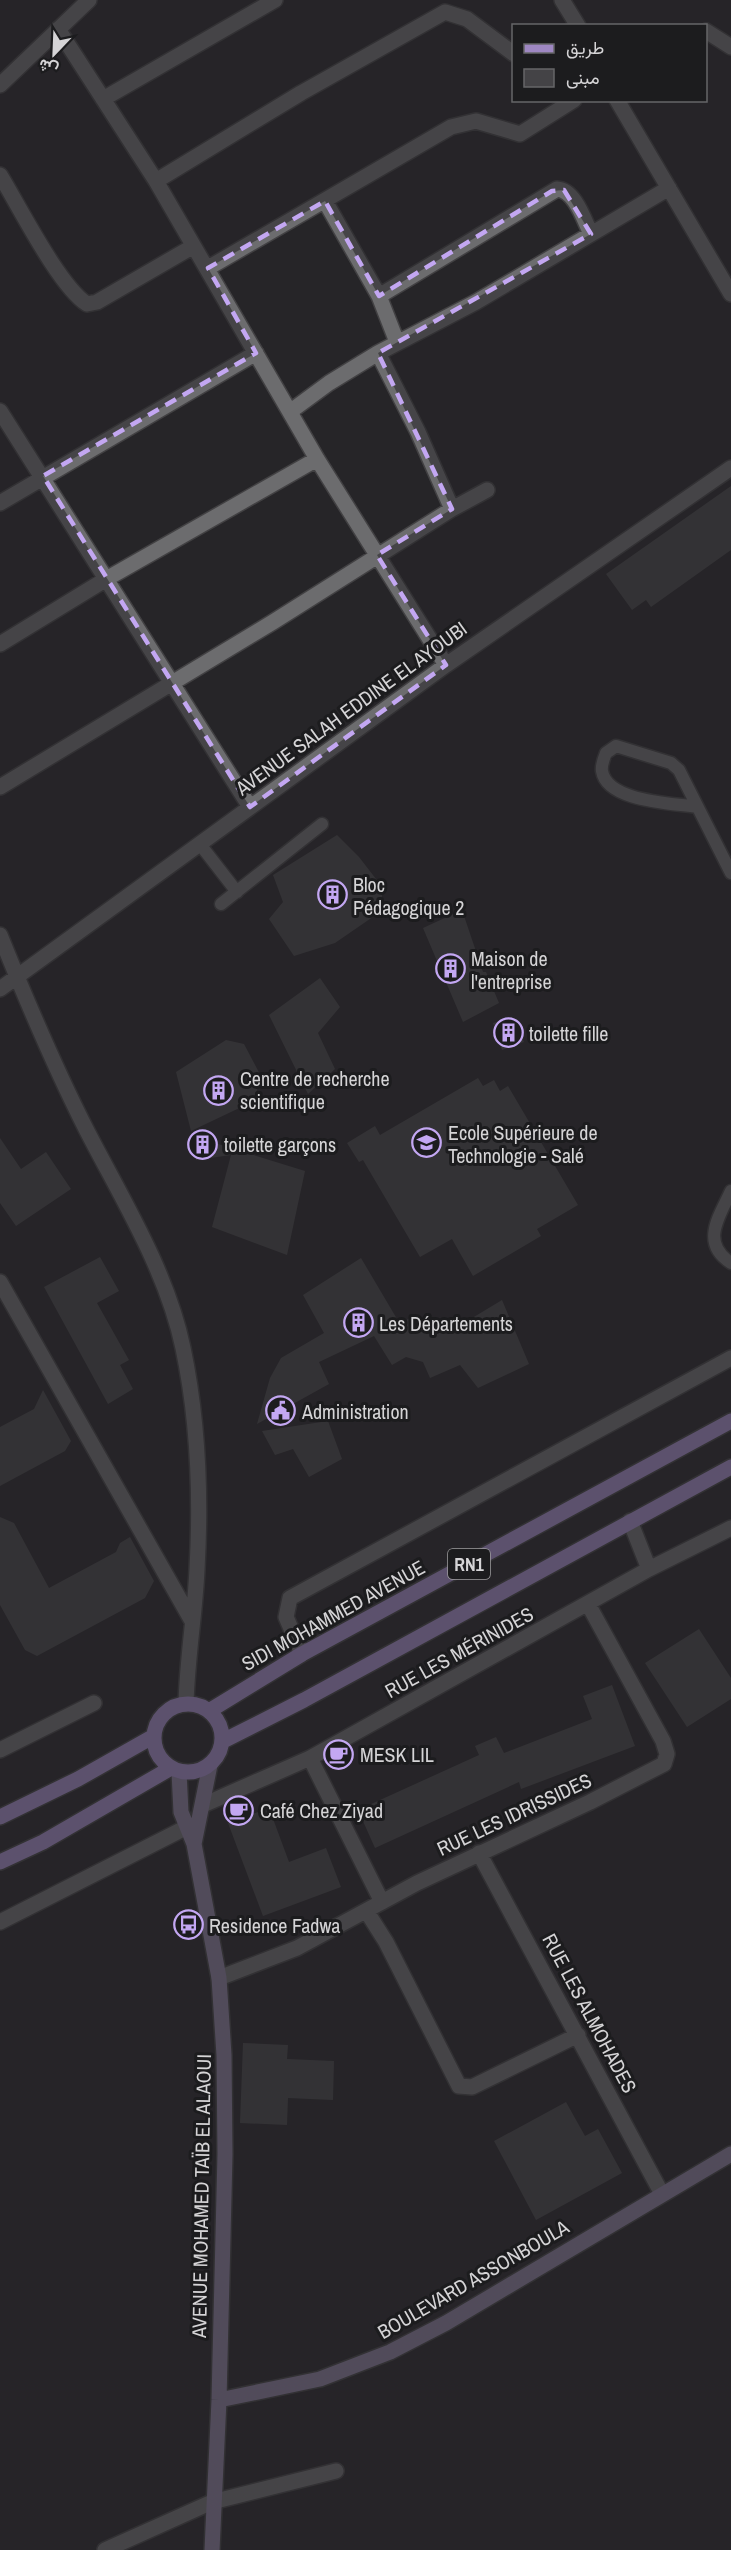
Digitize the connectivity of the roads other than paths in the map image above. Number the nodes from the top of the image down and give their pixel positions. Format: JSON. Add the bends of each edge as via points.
{"nodes":[{"id":1,"x":89,"y":0,"type":"edge"},
{"id":2,"x":275,"y":0,"type":"edge"},
{"id":3,"x":562,"y":0,"type":"edge"},
{"id":4,"x":574,"y":24,"type":"edge"},
{"id":5,"x":58,"y":29,"type":"junction"},
{"id":6,"x":707,"y":32,"type":"edge"},
{"id":7,"x":731,"y":47,"type":"edge"},
{"id":8,"x":512,"y":53,"type":"edge"},
{"id":9,"x":0,"y":85,"type":"edge"},
{"id":10,"x":103,"y":99,"type":"junction"},
{"id":11,"x":571,"y":102,"type":"edge"},
{"id":12,"x":619,"y":102,"type":"edge"},
{"id":13,"x":0,"y":175,"type":"edge"},
{"id":14,"x":156,"y":182,"type":"junction"},
{"id":15,"x":669,"y":188,"type":"junction"},
{"id":16,"x":325,"y":201,"type":"junction"},
{"id":17,"x":591,"y":234,"type":"junction"},
{"id":18,"x":192,"y":247,"type":"junction"},
{"id":19,"x":208,"y":268,"type":"junction"},
{"id":20,"x":731,"y":294,"type":"edge"},
{"id":21,"x":379,"y":296,"type":"junction"},
{"id":22,"x":397,"y":342,"type":"junction"},
{"id":23,"x":256,"y":353,"type":"junction"},
{"id":24,"x":378,"y":353,"type":"junction"},
{"id":25,"x":0,"y":411,"type":"edge"},
{"id":26,"x":291,"y":411,"type":"junction"},
{"id":27,"x":317,"y":459,"type":"junction"},
{"id":28,"x":731,"y":468,"type":"edge"},
{"id":29,"x":43,"y":476,"type":"junction"},
{"id":30,"x":487,"y":490,"type":"dead end"},
{"id":31,"x":0,"y":503,"type":"edge"},
{"id":32,"x":452,"y":509,"type":"junction"},
{"id":33,"x":377,"y":555,"type":"junction"},
{"id":34,"x":108,"y":578,"type":"junction"},
{"id":35,"x":0,"y":644,"type":"edge"},
{"id":36,"x":446,"y":664,"type":"junction"},
{"id":37,"x":171,"y":681,"type":"junction"},
{"id":38,"x":0,"y":787,"type":"edge"},
{"id":39,"x":250,"y":807,"type":"junction"},
{"id":40,"x":697,"y":807,"type":"junction"},
{"id":41,"x":322,"y":824,"type":"dead end"},
{"id":42,"x":199,"y":843,"type":"junction"},
{"id":43,"x":731,"y":873,"type":"edge"},
{"id":44,"x":237,"y":892,"type":"junction"},
{"id":45,"x":221,"y":904,"type":"dead end"},
{"id":46,"x":0,"y":935,"type":"edge"},
{"id":47,"x":17,"y":977,"type":"junction"},
{"id":48,"x":0,"y":989,"type":"edge"},
{"id":49,"x":731,"y":1191,"type":"edge"},
{"id":50,"x":731,"y":1263,"type":"edge"},
{"id":51,"x":0,"y":1282,"type":"edge"},
{"id":52,"x":731,"y":1358,"type":"edge"},
{"id":53,"x":731,"y":1421,"type":"edge"},
{"id":54,"x":731,"y":1467,"type":"edge"},
{"id":55,"x":630,"y":1521,"type":"junction"},
{"id":56,"x":731,"y":1528,"type":"edge"},
{"id":57,"x":650,"y":1569,"type":"junction"},
{"id":58,"x":588,"y":1604,"type":"junction"},
{"id":59,"x":192,"y":1621,"type":"junction"},
{"id":60,"x":302,"y":1654,"type":"junction"},
{"id":61,"x":94,"y":1703,"type":"dead end"},
{"id":62,"x":186,"y":1704,"type":"junction"},
{"id":63,"x":209,"y":1711,"type":"junction"},
{"id":64,"x":154,"y":1736,"type":"junction"},
{"id":65,"x":223,"y":1741,"type":"junction"},
{"id":66,"x":0,"y":1750,"type":"edge"},
{"id":67,"x":310,"y":1758,"type":"junction"},
{"id":68,"x":210,"y":1765,"type":"junction"},
{"id":69,"x":175,"y":1770,"type":"junction"},
{"id":70,"x":203,"y":1805,"type":"junction"},
{"id":71,"x":0,"y":1817,"type":"edge"},
{"id":72,"x":185,"y":1828,"type":"junction"},
{"id":73,"x":194,"y":1844,"type":"junction"},
{"id":74,"x":479,"y":1853,"type":"junction"},
{"id":75,"x":0,"y":1862,"type":"edge"},
{"id":76,"x":382,"y":1902,"type":"junction"},
{"id":77,"x":367,"y":1912,"type":"junction"},
{"id":78,"x":0,"y":1922,"type":"edge"},
{"id":79,"x":219,"y":1978,"type":"junction"},
{"id":80,"x":578,"y":2035,"type":"junction"},
{"id":81,"x":730,"y":2157,"type":"edge"},
{"id":82,"x":662,"y":2194,"type":"junction"},
{"id":83,"x":219,"y":2400,"type":"junction"},
{"id":84,"x":336,"y":2471,"type":"dead end"},
{"id":85,"x":212,"y":2502,"type":"junction"},
{"id":86,"x":105,"y":2550,"type":"edge"},
{"id":87,"x":212,"y":2550,"type":"edge"}],
"edges":[{"from":1,"to":5,"type":"street"},
{"from":2,"to":10,"type":"street"},
{"from":3,"to":4,"type":"street"},
{"from":5,"to":9,"type":"street"},
{"from":5,"to":10,"type":"street"},
{"from":6,"to":7,"type":"street"},
{"from":8,"to":14,"type":"street","via":[[467,19],[445,12],[301,93]]},
{"from":10,"to":14,"type":"street"},
{"from":11,"to":16,"type":"street","via":[[520,134],[476,121],[451,127]]},
{"from":12,"to":15,"type":"street"},
{"from":13,"to":18,"type":"street","via":[[74,294],[87,304],[97,303]]},
{"from":14,"to":18,"type":"street"},
{"from":15,"to":17,"type":"street"},
{"from":15,"to":20,"type":"street"},
{"from":16,"to":19,"type":"street"},
{"from":16,"to":21,"type":"street"},
{"from":17,"to":21,"type":"street","via":[[573,199],[566,191],[557,189]]},
{"from":17,"to":22,"type":"street","via":[[476,302]]},
{"from":18,"to":19,"type":"street"},
{"from":19,"to":23,"type":"street"},
{"from":21,"to":22,"type":"street"},
{"from":22,"to":24,"type":"street"},
{"from":23,"to":26,"type":"street"},
{"from":23,"to":29,"type":"street"},
{"from":24,"to":26,"type":"street"},
{"from":24,"to":32,"type":"street"},
{"from":25,"to":29,"type":"street"},
{"from":26,"to":27,"type":"street"},
{"from":27,"to":33,"type":"street"},
{"from":27,"to":34,"type":"street"},
{"from":28,"to":36,"type":"street","name":"AVENUE SALAH EDDINE EL AYOUBI"},
{"from":29,"to":31,"type":"street"},
{"from":29,"to":34,"type":"street"},
{"from":30,"to":32,"type":"street"},
{"from":32,"to":33,"type":"street"},
{"from":33,"to":36,"type":"street"},
{"from":33,"to":37,"type":"street"},
{"from":34,"to":35,"type":"street"},
{"from":34,"to":37,"type":"street"},
{"from":36,"to":39,"type":"street","name":"AVENUE SALAH EDDINE EL AYOUBI"},
{"from":37,"to":38,"type":"street"},
{"from":37,"to":39,"type":"street"},
{"from":39,"to":42,"type":"street","name":"AVENUE SALAH EDDINE EL AYOUBI"},
{"from":40,"to":40,"type":"lane","via":[[685,778],[671,763],[616,746],[606,753],[604,778],[623,794]]},
{"from":40,"to":43,"type":"lane"},
{"from":41,"to":44,"type":"lane"},
{"from":42,"to":44,"type":"lane"},
{"from":42,"to":47,"type":"street","name":"AVENUE SALAH EDDINE EL AYOUBI"},
{"from":44,"to":45,"type":"lane"},
{"from":46,"to":47,"type":"street"},
{"from":47,"to":48,"type":"street","name":"AVENUE SALAH EDDINE EL AYOUBI"},
{"from":47,"to":59,"type":"street","via":[[46,1051],[155,1267],[173,1312],[189,1387],[198,1493],[198,1570]]},
{"from":49,"to":50,"type":"lane","via":[[712,1240]]},
{"from":51,"to":59,"type":"street"},
{"from":52,"to":60,"type":"street","via":[[290,1598],[286,1617]]},
{"from":53,"to":60,"type":"main road","name":"SIDI MOHAMMED AVENUE","number":"RN1"},
{"from":54,"to":55,"type":"main road","number":"RN1"},
{"from":55,"to":57,"type":"street"},
{"from":55,"to":65,"type":"main road","number":"RN1"},
{"from":56,"to":57,"type":"street","name":"RUE LES MÉRINIDES"},
{"from":57,"to":58,"type":"street","name":"RUE LES MÉRINIDES"},
{"from":58,"to":67,"type":"street","name":"RUE LES MÉRINIDES"},
{"from":58,"to":74,"type":"street","name":"RUE LES IDRISSIDES","via":[[663,1741],[666,1761],[639,1779]]},
{"from":59,"to":62,"type":"street"},
{"from":60,"to":63,"type":"main road","name":"SIDI MOHAMMED AVENUE","number":"RN1"},
{"from":61,"to":66,"type":"street"},
{"from":62,"to":63,"type":"main road"},
{"from":62,"to":64,"type":"main road","via":[[164,1714]]},
{"from":63,"to":65,"type":"main road","via":[[220,1724]]},
{"from":64,"to":69,"type":"main road","via":[[160,1758]]},
{"from":64,"to":71,"type":"main road"},
{"from":65,"to":68,"type":"main road"},
{"from":67,"to":70,"type":"street","name":"RUE LES MÉRINIDES"},
{"from":67,"to":76,"type":"street"},
{"from":68,"to":69,"type":"main road","via":[[195,1772]]},
{"from":68,"to":70,"type":"street","name":"AVENUE MOHAMED TAÏB EL ALAOUI"},
{"from":69,"to":72,"type":"street","name":"AVENUE MOHAMED TAÏB EL ALAOUI"},
{"from":69,"to":75,"type":"main road"},
{"from":70,"to":73,"type":"street","name":"AVENUE MOHAMED TAÏB EL ALAOUI"},
{"from":72,"to":73,"type":"street","name":"AVENUE MOHAMED TAÏB EL ALAOUI"},
{"from":72,"to":78,"type":"street"},
{"from":73,"to":79,"type":"street","name":"AVENUE MOHAMED TAÏB EL ALAOUI"},
{"from":74,"to":76,"type":"street","name":"RUE LES IDRISSIDES"},
{"from":74,"to":80,"type":"street","name":"RUE LES ALMOHADES"},
{"from":76,"to":77,"type":"street","name":"RUE LES IDRISSIDES"},
{"from":77,"to":79,"type":"street","name":"RUE LES IDRISSIDES","via":[[297,1948]]},
{"from":77,"to":80,"type":"street","via":[[459,2086],[472,2087]]},
{"from":79,"to":83,"type":"street","name":"AVENUE MOHAMED TAÏB EL ALAOUI","via":[[225,2154]]},
{"from":80,"to":82,"type":"street","name":"RUE LES ALMOHADES"},
{"from":81,"to":82,"type":"street","name":"BOULEVARD ASSONBOULA"},
{"from":82,"to":83,"type":"street","name":"BOULEVARD ASSONBOULA","via":[[446,2323],[390,2352],[320,2379]]},
{"from":83,"to":85,"type":"street","name":"AVENUE MOHAMED TAÏB EL ALAOUI"},
{"from":84,"to":85,"type":"street"},
{"from":85,"to":86,"type":"street"},
{"from":85,"to":87,"type":"street","name":"AVENUE MOHAMED TAÏB EL ALAOUI"}]}
